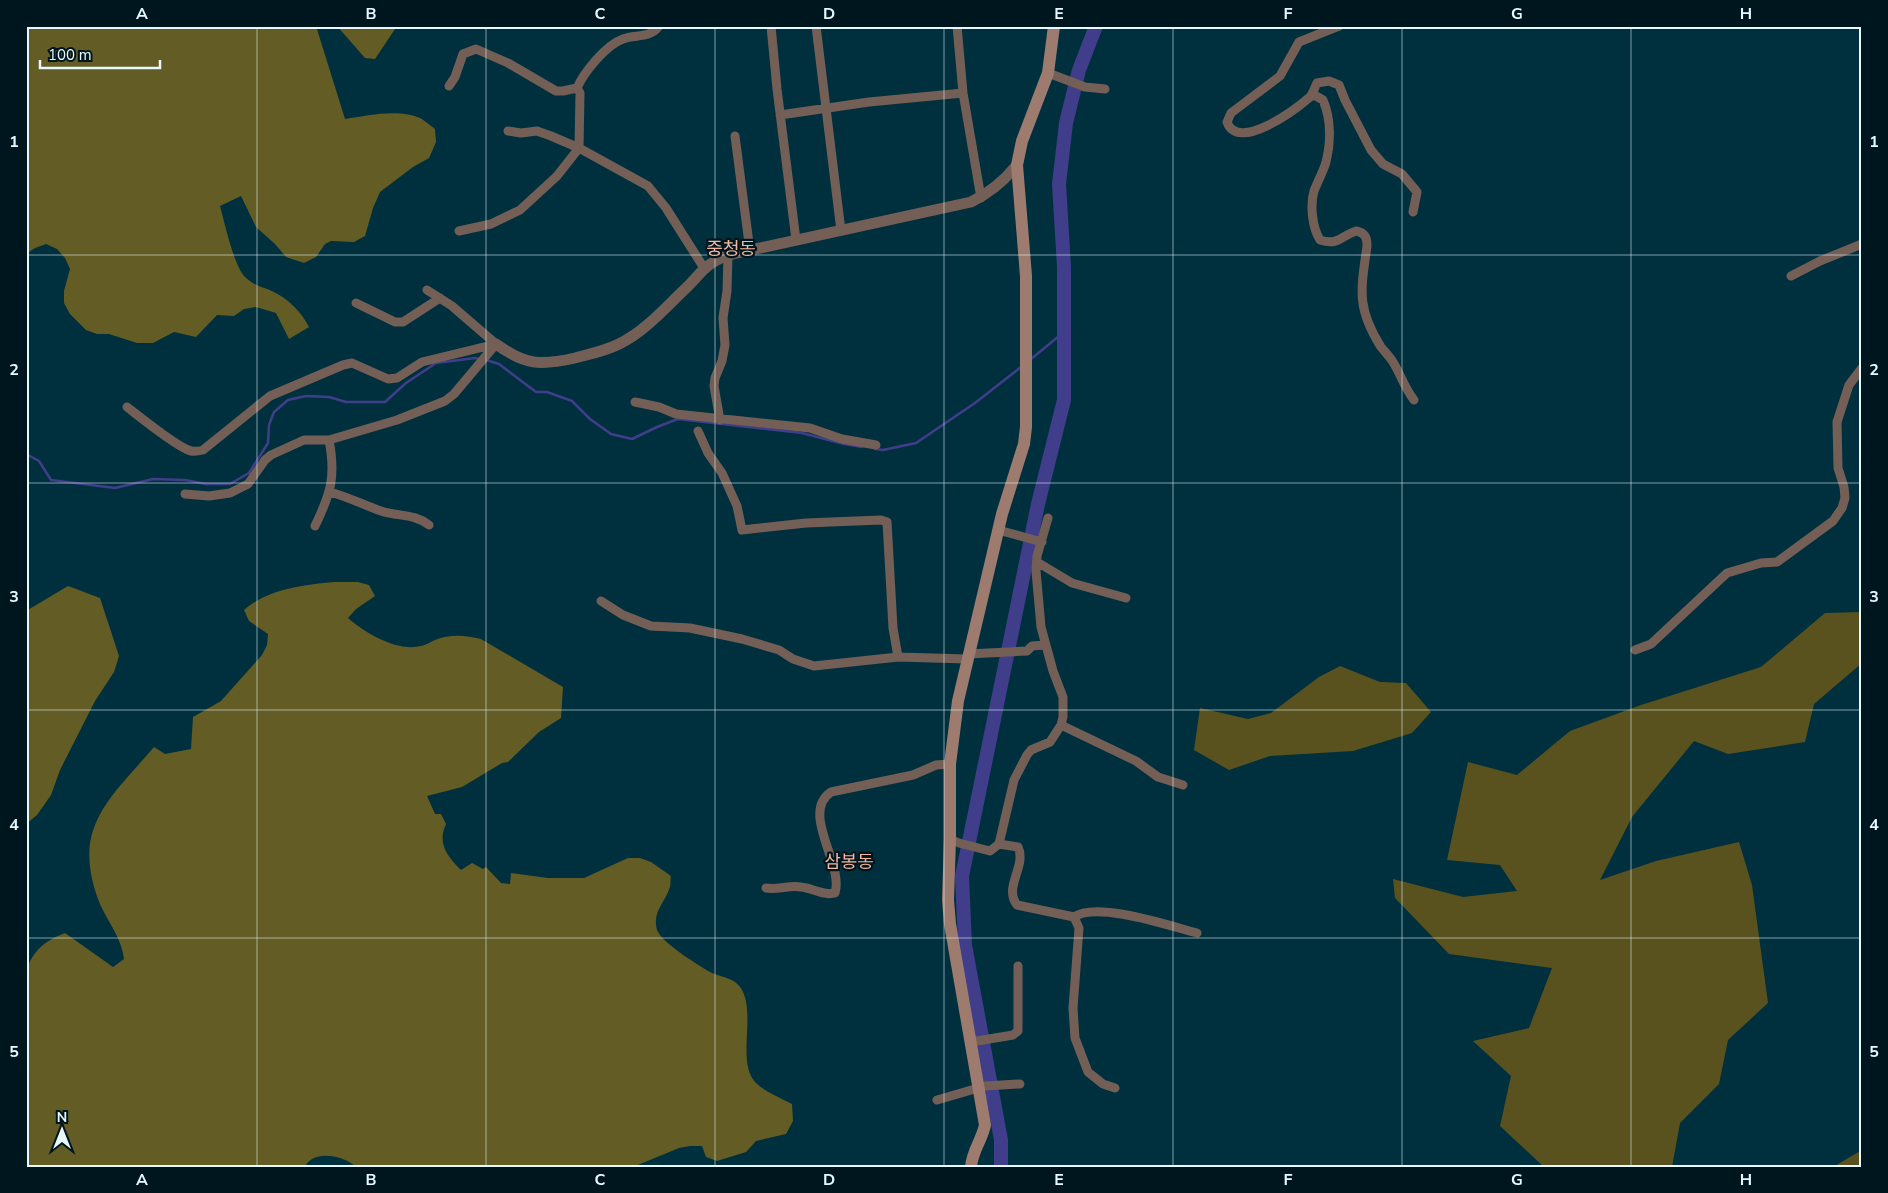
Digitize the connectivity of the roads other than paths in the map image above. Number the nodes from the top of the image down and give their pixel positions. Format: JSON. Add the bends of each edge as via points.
{"nodes":[{"id":1,"x":659,"y":26,"type":"edge"},
{"id":2,"x":771,"y":26,"type":"edge"},
{"id":3,"x":816,"y":26,"type":"edge"},
{"id":4,"x":957,"y":26,"type":"edge"},
{"id":5,"x":1054,"y":26,"type":"edge"},
{"id":6,"x":1339,"y":26,"type":"edge"},
{"id":7,"x":1048,"y":73,"type":"junction"},
{"id":8,"x":449,"y":86,"type":"dead end"},
{"id":9,"x":577,"y":88,"type":"junction"},
{"id":10,"x":1104,"y":89,"type":"dead end"},
{"id":11,"x":964,"y":93,"type":"junction"},
{"id":12,"x":1310,"y":96,"type":"junction"},
{"id":13,"x":825,"y":108,"type":"junction"},
{"id":14,"x":780,"y":115,"type":"junction"},
{"id":15,"x":508,"y":131,"type":"dead end"},
{"id":16,"x":735,"y":136,"type":"dead end"},
{"id":17,"x":579,"y":148,"type":"junction"},
{"id":18,"x":1017,"y":165,"type":"junction"},
{"id":19,"x":981,"y":198,"type":"junction"},
{"id":20,"x":1413,"y":212,"type":"dead end"},
{"id":21,"x":458,"y":231,"type":"dead end"},
{"id":22,"x":841,"y":231,"type":"junction"},
{"id":23,"x":796,"y":240,"type":"junction"},
{"id":24,"x":1862,"y":244,"type":"edge"},
{"id":25,"x":750,"y":251,"type":"junction"},
{"id":26,"x":728,"y":256,"type":"junction"},
{"id":27,"x":704,"y":268,"type":"junction"},
{"id":28,"x":1791,"y":276,"type":"dead end"},
{"id":29,"x":428,"y":290,"type":"dead end"},
{"id":30,"x":440,"y":298,"type":"junction"},
{"id":31,"x":356,"y":303,"type":"dead end"},
{"id":32,"x":496,"y":344,"type":"junction"},
{"id":33,"x":1862,"y":368,"type":"edge"},
{"id":34,"x":1414,"y":400,"type":"dead end"},
{"id":35,"x":635,"y":402,"type":"dead end"},
{"id":36,"x":127,"y":407,"type":"dead end"},
{"id":37,"x":720,"y":420,"type":"junction"},
{"id":38,"x":698,"y":431,"type":"dead end"},
{"id":39,"x":329,"y":440,"type":"junction"},
{"id":40,"x":876,"y":445,"type":"dead end"},
{"id":41,"x":330,"y":492,"type":"junction"},
{"id":42,"x":185,"y":494,"type":"dead end"},
{"id":43,"x":1048,"y":518,"type":"dead end"},
{"id":44,"x":428,"y":525,"type":"dead end"},
{"id":45,"x":316,"y":526,"type":"dead end"},
{"id":46,"x":998,"y":530,"type":"junction"},
{"id":47,"x":1040,"y":541,"type":"junction"},
{"id":48,"x":1036,"y":562,"type":"junction"},
{"id":49,"x":1126,"y":598,"type":"dead end"},
{"id":50,"x":600,"y":601,"type":"dead end"},
{"id":51,"x":1045,"y":645,"type":"junction"},
{"id":52,"x":1636,"y":650,"type":"dead end"},
{"id":53,"x":968,"y":656,"type":"junction"},
{"id":54,"x":898,"y":657,"type":"junction"},
{"id":55,"x":1061,"y":725,"type":"junction"},
{"id":56,"x":950,"y":764,"type":"junction"},
{"id":57,"x":1183,"y":785,"type":"dead end"},
{"id":58,"x":954,"y":841,"type":"junction"},
{"id":59,"x":998,"y":844,"type":"junction"},
{"id":60,"x":766,"y":888,"type":"dead end"},
{"id":61,"x":1074,"y":917,"type":"junction"},
{"id":62,"x":1197,"y":933,"type":"dead end"},
{"id":63,"x":1018,"y":966,"type":"dead end"},
{"id":64,"x":973,"y":1042,"type":"junction"},
{"id":65,"x":1020,"y":1084,"type":"dead end"},
{"id":66,"x":982,"y":1088,"type":"junction"},
{"id":67,"x":1115,"y":1088,"type":"dead end"},
{"id":68,"x":936,"y":1100,"type":"dead end"},
{"id":69,"x":971,"y":1167,"type":"edge"}],
"edges":[{"from":1,"to":9,"type":"street","via":[[650,34],[616,42],[591,64]]},
{"from":2,"to":14,"type":"street"},
{"from":3,"to":13,"type":"street"},
{"from":4,"to":11,"type":"street"},
{"from":5,"to":7,"type":"main road"},
{"from":6,"to":12,"type":"street","via":[[1299,42],[1280,76],[1231,113],[1229,127],[1240,133],[1256,130],[1274,122]]},
{"from":7,"to":10,"type":"street"},
{"from":7,"to":18,"type":"main road","via":[[1022,141]]},
{"from":8,"to":9,"type":"street","via":[[463,54],[476,50],[508,63],[556,91]]},
{"from":9,"to":17,"type":"street","via":[[580,92]]},
{"from":11,"to":13,"type":"street"},
{"from":11,"to":19,"type":"street"},
{"from":12,"to":20,"type":"street","via":[[1317,83],[1328,81],[1339,85],[1371,150],[1383,164],[1402,174],[1417,192]]},
{"from":12,"to":34,"type":"street","via":[[1323,100],[1330,136],[1326,162],[1313,195],[1316,233],[1320,240],[1333,243],[1356,231],[1365,235],[1367,246],[1361,290],[1364,312],[1381,347]]},
{"from":13,"to":14,"type":"street"},
{"from":13,"to":22,"type":"street"},
{"from":14,"to":23,"type":"street"},
{"from":15,"to":17,"type":"street","via":[[537,131]]},
{"from":16,"to":25,"type":"street"},
{"from":17,"to":21,"type":"street","via":[[557,176],[520,210],[491,224]]},
{"from":17,"to":27,"type":"street","via":[[648,186]]},
{"from":18,"to":19,"type":"street","via":[[1003,182]]},
{"from":18,"to":46,"type":"main road","via":[[1026,276],[1026,427],[1024,444]]},
{"from":19,"to":22,"type":"street","via":[[956,207]]},
{"from":22,"to":23,"type":"street"},
{"from":23,"to":25,"type":"street"},
{"from":24,"to":28,"type":"street"},
{"from":25,"to":26,"type":"street"},
{"from":26,"to":27,"type":"street"},
{"from":26,"to":37,"type":"street","via":[[728,291],[723,318],[725,345],[714,386]]},
{"from":27,"to":32,"type":"street","via":[[648,324],[619,344],[600,351],[540,364],[509,354]]},
{"from":29,"to":30,"type":"street"},
{"from":30,"to":31,"type":"street","via":[[403,322],[395,322]]},
{"from":30,"to":32,"type":"street"},
{"from":32,"to":36,"type":"street","via":[[422,362],[397,378],[388,378],[352,363],[343,365],[270,396],[203,450],[190,451]]},
{"from":32,"to":39,"type":"street","via":[[445,401]]},
{"from":33,"to":52,"type":"street","via":[[1849,385],[1837,422],[1838,468],[1844,498],[1842,508],[1833,521],[1777,562],[1761,562],[1727,573],[1651,644]]},
{"from":35,"to":37,"type":"street","via":[[676,414]]},
{"from":37,"to":40,"type":"street","via":[[810,428]]},
{"from":38,"to":54,"type":"street","via":[[725,481],[739,513],[742,530],[842,520],[887,522],[893,628]]},
{"from":39,"to":41,"type":"street","via":[[332,455]]},
{"from":39,"to":42,"type":"street","via":[[304,440],[271,455],[248,484],[230,493],[209,496]]},
{"from":41,"to":44,"type":"street","via":[[382,511],[420,518]]},
{"from":41,"to":45,"type":"street"},
{"from":43,"to":47,"type":"street"},
{"from":46,"to":47,"type":"street"},
{"from":46,"to":53,"type":"main road"},
{"from":47,"to":48,"type":"street"},
{"from":48,"to":49,"type":"street","via":[[1072,583]]},
{"from":48,"to":51,"type":"street"},
{"from":50,"to":54,"type":"street","via":[[651,626],[690,628],[742,639],[779,650],[814,666]]},
{"from":51,"to":53,"type":"street","via":[[1032,646],[1027,652]]},
{"from":51,"to":55,"type":"street","via":[[1063,697]]},
{"from":53,"to":54,"type":"street"},
{"from":53,"to":56,"type":"main road"},
{"from":55,"to":57,"type":"street","via":[[1136,761],[1158,777]]},
{"from":55,"to":59,"type":"street","via":[[1050,742],[1027,755],[1014,780]]},
{"from":56,"to":58,"type":"main road"},
{"from":56,"to":60,"type":"street","via":[[831,792],[824,797],[820,818],[833,866],[835,893],[800,886]]},
{"from":58,"to":59,"type":"street","via":[[990,851]]},
{"from":58,"to":64,"type":"main road","via":[[948,900],[950,924]]},
{"from":59,"to":61,"type":"street","via":[[1018,847],[1020,852],[1012,892],[1012,899],[1017,905]]},
{"from":61,"to":62,"type":"street","via":[[1080,913],[1105,912]]},
{"from":61,"to":67,"type":"street","via":[[1080,928],[1073,1008],[1075,1038],[1088,1072],[1103,1084]]},
{"from":63,"to":64,"type":"street","via":[[1018,1031],[1013,1035]]},
{"from":64,"to":66,"type":"main road"},
{"from":65,"to":66,"type":"street"},
{"from":66,"to":68,"type":"street"},
{"from":66,"to":69,"type":"main road","via":[[985,1125]]}]}
